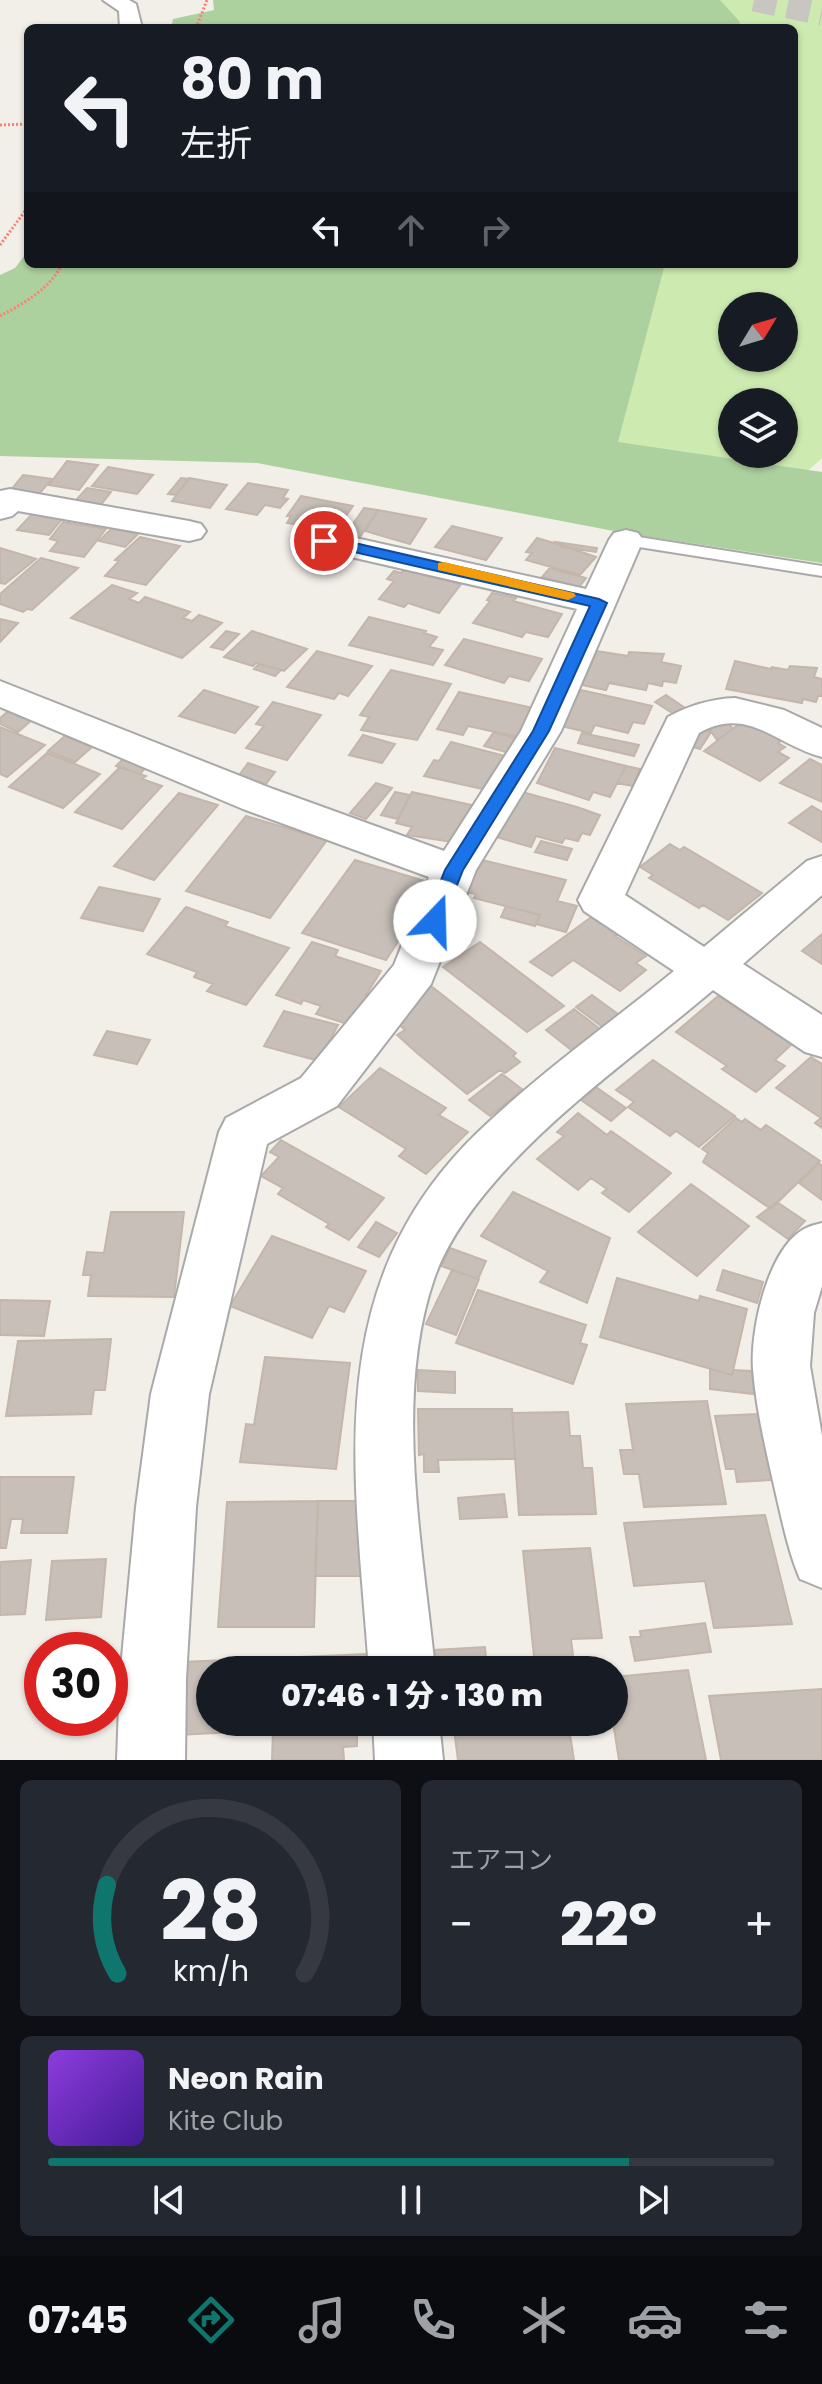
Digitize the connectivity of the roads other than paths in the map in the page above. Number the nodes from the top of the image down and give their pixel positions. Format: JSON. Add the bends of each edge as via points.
{"nodes":[{"id":1,"x":113,"y":0,"type":"edge"},
{"id":2,"x":131,"y":24,"type":"edge"},
{"id":3,"x":0,"y":509,"type":"edge"},
{"id":4,"x":189,"y":531,"type":"dead end"},
{"id":5,"x":626,"y":540,"type":"joint"},
{"id":6,"x":324,"y":541,"type":"dead end"},
{"id":7,"x":822,"y":571,"type":"edge"},
{"id":8,"x":599,"y":603,"type":"junction"},
{"id":9,"x":0,"y":693,"type":"edge"},
{"id":10,"x":822,"y":744,"type":"edge"},
{"id":11,"x":454,"y":870,"type":"junction"},
{"id":12,"x":822,"y":871,"type":"edge"},
{"id":13,"x":709,"y":968,"type":"junction"},
{"id":14,"x":822,"y":1039,"type":"edge"},
{"id":15,"x":822,"y":1245,"type":"edge"},
{"id":16,"x":822,"y":1558,"type":"edge"},
{"id":17,"x":401,"y":1656,"type":"edge"},
{"id":18,"x":407,"y":1736,"type":"edge"},
{"id":19,"x":151,"y":1760,"type":"edge"},
{"id":20,"x":409,"y":1760,"type":"edge"}],
"edges":[{"from":1,"to":2,"type":"street","via":[[129,8]]},
{"from":3,"to":4,"type":"street","via":[[10,499]]},
{"from":5,"to":7,"type":"lane"},
{"from":5,"to":8,"type":"street"},
{"from":6,"to":8,"type":"street"},
{"from":8,"to":11,"type":"street","via":[[541,731]]},
{"from":9,"to":11,"type":"street","via":[[258,799]]},
{"from":10,"to":13,"type":"street","via":[[743,711],[707,711],[682,726],[600,900]]},
{"from":11,"to":19,"type":"street","via":[[415,972],[319,1092],[244,1132],[180,1394],[166,1507]]},
{"from":12,"to":13,"type":"street"},
{"from":13,"to":14,"type":"street"},
{"from":13,"to":17,"type":"street","via":[[478,1164],[441,1209],[421,1245],[399,1305],[390,1357],[386,1466]]},
{"from":15,"to":16,"type":"street","via":[[800,1268],[786,1313],[781,1366]]},
{"from":18,"to":20,"type":"street"}]}
